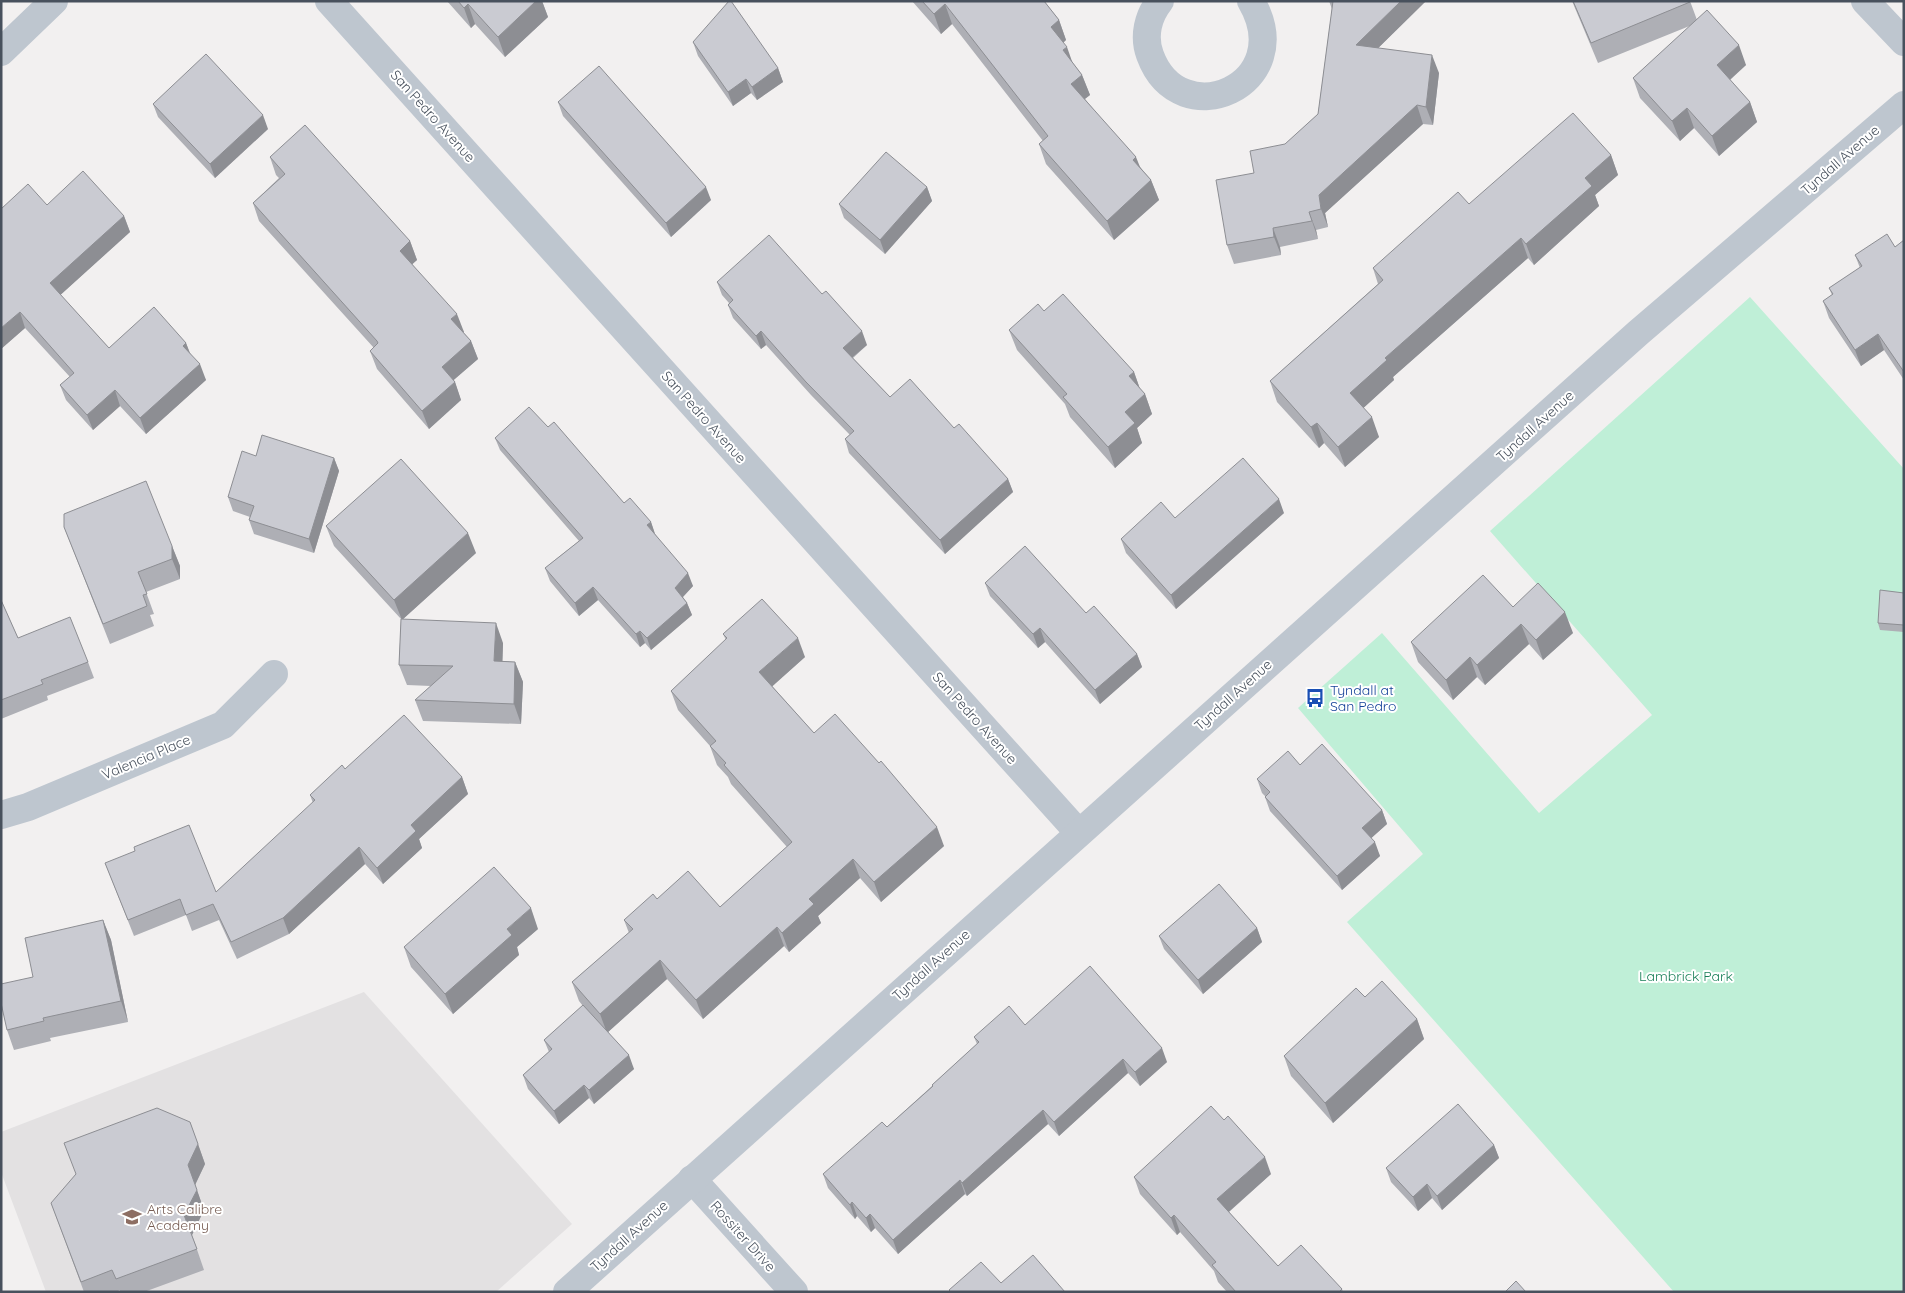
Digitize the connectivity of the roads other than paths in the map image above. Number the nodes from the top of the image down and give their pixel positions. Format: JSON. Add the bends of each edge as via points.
{"nodes":[{"id":1,"x":54,"y":1,"type":"edge"},
{"id":2,"x":329,"y":1,"type":"edge"},
{"id":3,"x":1160,"y":1,"type":"edge"},
{"id":4,"x":1251,"y":1,"type":"edge"},
{"id":5,"x":1865,"y":1,"type":"edge"},
{"id":6,"x":1904,"y":42,"type":"edge"},
{"id":7,"x":1,"y":52,"type":"edge"},
{"id":8,"x":1904,"y":105,"type":"edge"},
{"id":9,"x":274,"y":674,"type":"dead end"},
{"id":10,"x":1,"y":815,"type":"edge"},
{"id":11,"x":1078,"y":832,"type":"junction"},
{"id":12,"x":692,"y":1179,"type":"junction"},
{"id":13,"x":567,"y":1292,"type":"edge"},
{"id":14,"x":794,"y":1292,"type":"edge"}],
"edges":[{"from":1,"to":7,"type":"street"},
{"from":2,"to":11,"type":"street","name":"San Pedro Avenue"},
{"from":3,"to":4,"type":"street","via":[[1152,11],[1147,29],[1148,49],[1154,67],[1167,82],[1184,93],[1203,96],[1222,94],[1239,86],[1253,72],[1262,55],[1264,36],[1260,17]]},
{"from":5,"to":6,"type":"street"},
{"from":8,"to":11,"type":"street","name":"Tyndall Avenue","via":[[1638,333]]},
{"from":9,"to":10,"type":"street","name":"Valencia Place","via":[[223,725]]},
{"from":11,"to":12,"type":"street","name":"Tyndall Avenue"},
{"from":12,"to":13,"type":"street","name":"Tyndall Avenue"},
{"from":12,"to":14,"type":"street","name":"Rossiter Drive"}]}
